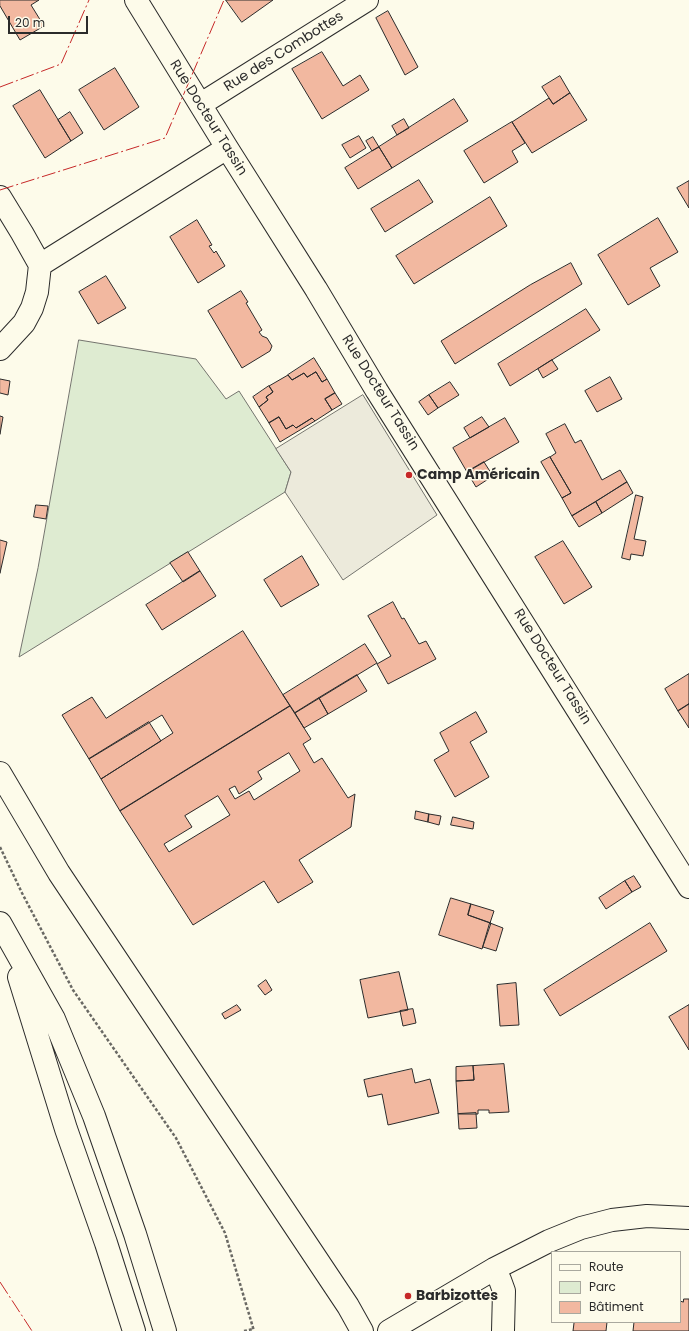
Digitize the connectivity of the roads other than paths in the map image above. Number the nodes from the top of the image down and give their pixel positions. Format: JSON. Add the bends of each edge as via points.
{"nodes":[{"id":1,"x":136,"y":0,"type":"edge"},
{"id":2,"x":367,"y":0,"type":"edge"},
{"id":3,"x":201,"y":104,"type":"junction"},
{"id":4,"x":227,"y":148,"type":"junction"},
{"id":5,"x":0,"y":197,"type":"edge"},
{"id":6,"x":40,"y":265,"type":"junction"},
{"id":7,"x":0,"y":349,"type":"edge"},
{"id":8,"x":0,"y":772,"type":"edge"},
{"id":9,"x":689,"y":887,"type":"edge"},
{"id":10,"x":4,"y":930,"type":"edge"},
{"id":11,"x":689,"y":1218,"type":"edge"},
{"id":12,"x":494,"y":1269,"type":"junction"},
{"id":13,"x":134,"y":1331,"type":"edge"},
{"id":14,"x":165,"y":1331,"type":"edge"},
{"id":15,"x":362,"y":1331,"type":"edge"},
{"id":16,"x":389,"y":1331,"type":"edge"},
{"id":17,"x":503,"y":1331,"type":"edge"}],
"edges":[{"from":1,"to":3,"type":"street","name":"Rue Docteur Tassin"},
{"from":2,"to":3,"type":"street","name":"Rue des Combottes"},
{"from":3,"to":4,"type":"street","name":"Rue Docteur Tassin"},
{"from":4,"to":6,"type":"street"},
{"from":4,"to":9,"type":"street","name":"Rue Docteur Tassin"},
{"from":5,"to":6,"type":"street"},
{"from":6,"to":7,"type":"street","via":[[38,292],[32,308],[24,323]]},
{"from":8,"to":15,"type":"street","via":[[59,874],[348,1306]]},
{"from":10,"to":13,"type":"street","via":[[66,1129]]},
{"from":10,"to":14,"type":"street","via":[[54,1019],[94,1116]]},
{"from":11,"to":12,"type":"street","via":[[647,1216],[612,1220],[580,1228]]},
{"from":12,"to":16,"type":"street"},
{"from":12,"to":17,"type":"street","via":[[504,1291]]}]}
